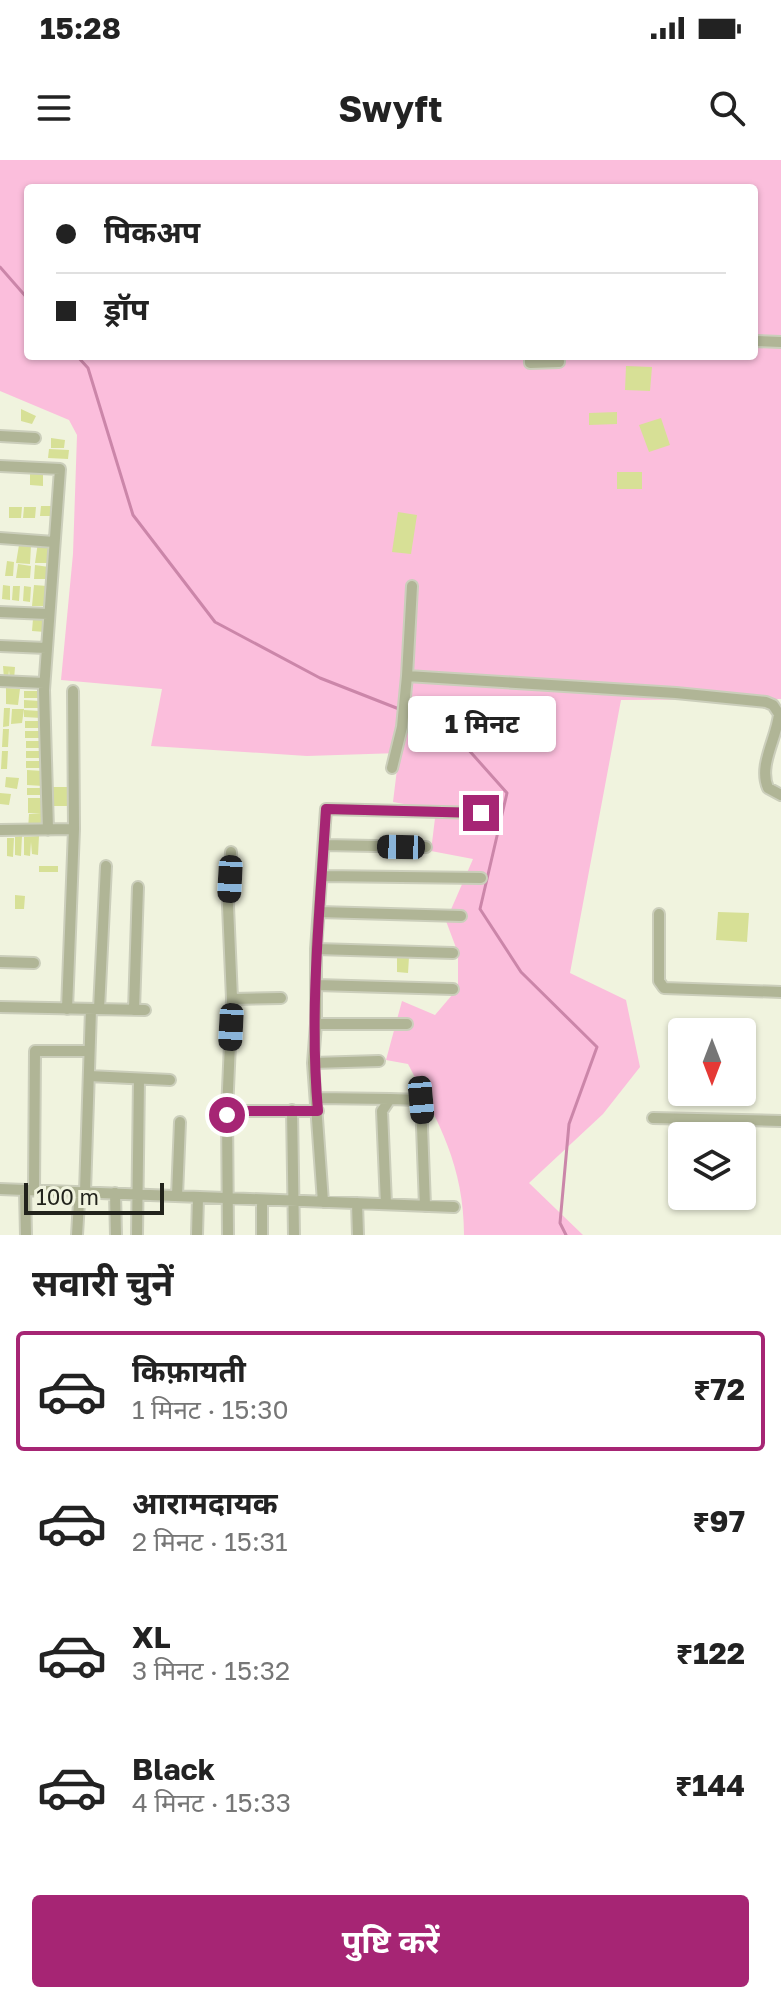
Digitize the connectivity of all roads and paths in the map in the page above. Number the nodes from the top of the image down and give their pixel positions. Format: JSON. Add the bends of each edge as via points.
{"nodes":[{"id":1,"x":758,"y":341,"type":"edge"},
{"id":2,"x":781,"y":342,"type":"edge"},
{"id":3,"x":530,"y":360,"type":"edge"},
{"id":4,"x":559,"y":360,"type":"edge"},
{"id":5,"x":0,"y":436,"type":"edge"},
{"id":6,"x":35,"y":438,"type":"dead end"},
{"id":7,"x":0,"y":466,"type":"edge"},
{"id":8,"x":0,"y":538,"type":"edge"},
{"id":9,"x":54,"y":542,"type":"junction"},
{"id":10,"x":412,"y":586,"type":"dead end"},
{"id":11,"x":0,"y":612,"type":"edge"},
{"id":12,"x":48,"y":614,"type":"junction"},
{"id":13,"x":0,"y":646,"type":"edge"},
{"id":14,"x":46,"y":648,"type":"junction"},
{"id":15,"x":407,"y":676,"type":"junction"},
{"id":16,"x":0,"y":681,"type":"edge"},
{"id":17,"x":44,"y":683,"type":"junction"},
{"id":18,"x":73,"y":691,"type":"dead end"},
{"id":19,"x":392,"y":768,"type":"dead end"},
{"id":20,"x":781,"y":795,"type":"edge"},
{"id":21,"x":481,"y":813,"type":"dead end"},
{"id":22,"x":74,"y":829,"type":"junction"},
{"id":23,"x":0,"y":830,"type":"edge"},
{"id":24,"x":48,"y":830,"type":"junction"},
{"id":25,"x":324,"y":845,"type":"junction"},
{"id":26,"x":426,"y":847,"type":"dead end"},
{"id":27,"x":231,"y":852,"type":"dead end"},
{"id":28,"x":106,"y":866,"type":"dead end"},
{"id":29,"x":322,"y":876,"type":"junction"},
{"id":30,"x":481,"y":878,"type":"dead end"},
{"id":31,"x":138,"y":887,"type":"dead end"},
{"id":32,"x":319,"y":912,"type":"junction"},
{"id":33,"x":659,"y":914,"type":"dead end"},
{"id":34,"x":461,"y":916,"type":"dead end"},
{"id":35,"x":316,"y":949,"type":"junction"},
{"id":36,"x":453,"y":953,"type":"dead end"},
{"id":37,"x":0,"y":962,"type":"edge"},
{"id":38,"x":34,"y":963,"type":"dead end"},
{"id":39,"x":317,"y":985,"type":"junction"},
{"id":40,"x":453,"y":989,"type":"dead end"},
{"id":41,"x":781,"y":992,"type":"edge"},
{"id":42,"x":281,"y":998,"type":"dead end"},
{"id":43,"x":232,"y":999,"type":"junction"},
{"id":44,"x":0,"y":1007,"type":"edge"},
{"id":45,"x":67,"y":1009,"type":"junction"},
{"id":46,"x":95,"y":1009,"type":"junction"},
{"id":47,"x":316,"y":1024,"type":"junction"},
{"id":48,"x":407,"y":1024,"type":"dead end"},
{"id":49,"x":89,"y":1051,"type":"junction"},
{"id":50,"x":379,"y":1061,"type":"dead end"},
{"id":51,"x":313,"y":1063,"type":"junction"},
{"id":52,"x":89,"y":1076,"type":"junction"},
{"id":53,"x":139,"y":1079,"type":"junction"},
{"id":54,"x":170,"y":1080,"type":"dead end"},
{"id":55,"x":317,"y":1098,"type":"junction"},
{"id":56,"x":390,"y":1099,"type":"junction"},
{"id":57,"x":292,"y":1110,"type":"junction"},
{"id":58,"x":318,"y":1111,"type":"junction"},
{"id":59,"x":227,"y":1113,"type":"junction"},
{"id":60,"x":213,"y":1116,"type":"dead end"},
{"id":61,"x":653,"y":1118,"type":"dead end"},
{"id":62,"x":781,"y":1121,"type":"edge"},
{"id":63,"x":180,"y":1122,"type":"dead end"},
{"id":64,"x":0,"y":1189,"type":"edge"},
{"id":65,"x":30,"y":1190,"type":"junction"},
{"id":66,"x":85,"y":1192,"type":"junction"},
{"id":67,"x":115,"y":1193,"type":"junction"},
{"id":68,"x":136,"y":1194,"type":"junction"},
{"id":69,"x":177,"y":1196,"type":"junction"},
{"id":70,"x":198,"y":1197,"type":"junction"},
{"id":71,"x":227,"y":1198,"type":"junction"},
{"id":72,"x":262,"y":1200,"type":"junction"},
{"id":73,"x":293,"y":1201,"type":"junction"},
{"id":74,"x":323,"y":1202,"type":"junction"},
{"id":75,"x":357,"y":1203,"type":"junction"},
{"id":76,"x":386,"y":1204,"type":"junction"},
{"id":77,"x":425,"y":1206,"type":"junction"},
{"id":78,"x":454,"y":1207,"type":"dead end"},
{"id":79,"x":26,"y":1235,"type":"edge"},
{"id":80,"x":77,"y":1235,"type":"edge"},
{"id":81,"x":116,"y":1235,"type":"edge"},
{"id":82,"x":137,"y":1235,"type":"edge"},
{"id":83,"x":197,"y":1235,"type":"edge"},
{"id":84,"x":228,"y":1235,"type":"edge"},
{"id":85,"x":262,"y":1235,"type":"edge"},
{"id":86,"x":294,"y":1235,"type":"edge"},
{"id":87,"x":358,"y":1235,"type":"edge"}],
"edges":[{"from":1,"to":2,"type":"street"},
{"from":3,"to":4,"type":"street"},
{"from":5,"to":6,"type":"street"},
{"from":7,"to":9,"type":"street","via":[[60,469]]},
{"from":8,"to":9,"type":"street"},
{"from":9,"to":12,"type":"street"},
{"from":10,"to":15,"type":"street"},
{"from":11,"to":12,"type":"street"},
{"from":12,"to":14,"type":"street"},
{"from":13,"to":14,"type":"street"},
{"from":14,"to":17,"type":"street"},
{"from":15,"to":19,"type":"street"},
{"from":15,"to":20,"type":"street","via":[[766,702],[779,714],[765,781]]},
{"from":16,"to":17,"type":"street"},
{"from":17,"to":24,"type":"street"},
{"from":18,"to":22,"type":"street"},
{"from":21,"to":25,"type":"street","via":[[326,809]]},
{"from":22,"to":24,"type":"street"},
{"from":22,"to":45,"type":"street"},
{"from":23,"to":24,"type":"street"},
{"from":25,"to":26,"type":"street"},
{"from":25,"to":29,"type":"street"},
{"from":27,"to":43,"type":"street"},
{"from":28,"to":46,"type":"street"},
{"from":29,"to":30,"type":"street"},
{"from":29,"to":32,"type":"street"},
{"from":31,"to":46,"type":"street","via":[[140,1010]]},
{"from":32,"to":34,"type":"street"},
{"from":32,"to":35,"type":"street"},
{"from":33,"to":41,"type":"street","via":[[659,981],[664,988]]},
{"from":35,"to":36,"type":"street"},
{"from":35,"to":39,"type":"street"},
{"from":37,"to":38,"type":"street"},
{"from":39,"to":40,"type":"street"},
{"from":39,"to":47,"type":"street"},
{"from":42,"to":43,"type":"street"},
{"from":43,"to":59,"type":"street"},
{"from":44,"to":45,"type":"street"},
{"from":45,"to":46,"type":"street"},
{"from":46,"to":49,"type":"street"},
{"from":47,"to":48,"type":"street"},
{"from":47,"to":51,"type":"street"},
{"from":49,"to":52,"type":"street"},
{"from":49,"to":65,"type":"street","via":[[35,1051]]},
{"from":50,"to":51,"type":"street"},
{"from":51,"to":55,"type":"street"},
{"from":52,"to":53,"type":"street"},
{"from":52,"to":66,"type":"street"},
{"from":53,"to":54,"type":"street"},
{"from":53,"to":68,"type":"street"},
{"from":55,"to":56,"type":"street"},
{"from":55,"to":58,"type":"street"},
{"from":56,"to":76,"type":"street","via":[[382,1111]]},
{"from":56,"to":77,"type":"street","via":[[421,1100]]},
{"from":57,"to":58,"type":"street"},
{"from":57,"to":59,"type":"street"},
{"from":57,"to":73,"type":"street"},
{"from":58,"to":74,"type":"street"},
{"from":59,"to":60,"type":"street"},
{"from":59,"to":71,"type":"street"},
{"from":61,"to":62,"type":"street"},
{"from":63,"to":69,"type":"street"},
{"from":64,"to":65,"type":"street"},
{"from":65,"to":66,"type":"street"},
{"from":65,"to":79,"type":"street"},
{"from":66,"to":67,"type":"street"},
{"from":66,"to":80,"type":"street","via":[[79,1202]]},
{"from":67,"to":68,"type":"street"},
{"from":67,"to":81,"type":"street"},
{"from":68,"to":69,"type":"street"},
{"from":68,"to":82,"type":"street"},
{"from":69,"to":70,"type":"street"},
{"from":70,"to":71,"type":"street"},
{"from":70,"to":83,"type":"street"},
{"from":71,"to":72,"type":"street"},
{"from":71,"to":84,"type":"street"},
{"from":72,"to":73,"type":"street"},
{"from":72,"to":85,"type":"street"},
{"from":73,"to":74,"type":"street"},
{"from":73,"to":86,"type":"street"},
{"from":74,"to":75,"type":"street"},
{"from":75,"to":76,"type":"street"},
{"from":75,"to":87,"type":"street"},
{"from":76,"to":77,"type":"street"},
{"from":77,"to":78,"type":"street"}]}
